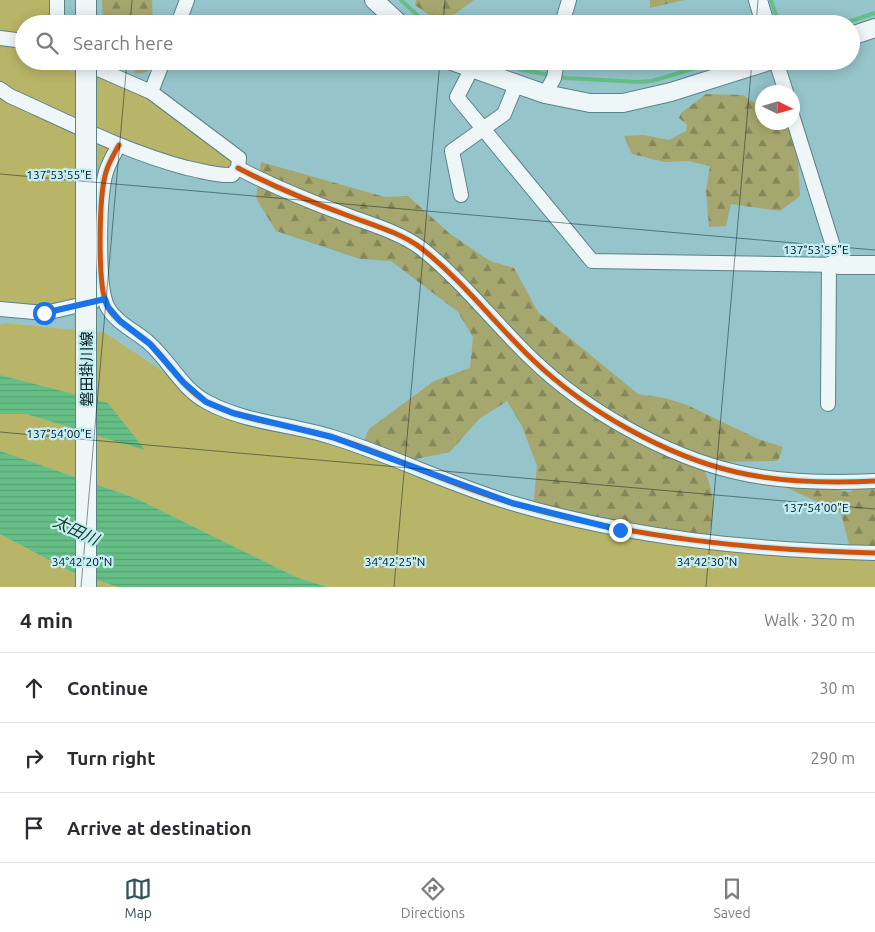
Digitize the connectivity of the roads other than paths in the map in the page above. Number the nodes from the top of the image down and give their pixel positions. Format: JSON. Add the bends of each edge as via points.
{"nodes":[{"id":1,"x":57,"y":0,"type":"edge"},
{"id":2,"x":86,"y":0,"type":"edge"},
{"id":3,"x":188,"y":0,"type":"edge"},
{"id":4,"x":374,"y":0,"type":"edge"},
{"id":5,"x":569,"y":0,"type":"edge"},
{"id":6,"x":758,"y":0,"type":"edge"},
{"id":7,"x":394,"y":13,"type":"edge"},
{"id":8,"x":57,"y":15,"type":"edge"},
{"id":9,"x":86,"y":15,"type":"edge"},
{"id":10,"x":182,"y":15,"type":"edge"},
{"id":11,"x":565,"y":15,"type":"edge"},
{"id":12,"x":762,"y":15,"type":"edge"},
{"id":13,"x":875,"y":28,"type":"edge"},
{"id":14,"x":860,"y":33,"type":"edge"},
{"id":15,"x":0,"y":38,"type":"edge"},
{"id":16,"x":15,"y":40,"type":"edge"},
{"id":17,"x":86,"y":70,"type":"edge"},
{"id":18,"x":100,"y":70,"type":"edge"},
{"id":19,"x":159,"y":70,"type":"edge"},
{"id":20,"x":471,"y":70,"type":"joint"},
{"id":21,"x":555,"y":70,"type":"edge"},
{"id":22,"x":741,"y":70,"type":"edge"},
{"id":23,"x":779,"y":70,"type":"edge"},
{"id":24,"x":516,"y":84,"type":"junction"},
{"id":25,"x":784,"y":85,"type":"edge"},
{"id":26,"x":0,"y":89,"type":"edge"},
{"id":27,"x":150,"y":92,"type":"junction"},
{"id":28,"x":545,"y":94,"type":"junction"},
{"id":29,"x":483,"y":129,"type":"junction"},
{"id":30,"x":796,"y":130,"type":"edge"},
{"id":31,"x":119,"y":145,"type":"junction"},
{"id":32,"x":238,"y":168,"type":"junction"},
{"id":33,"x":461,"y":195,"type":"dead end"},
{"id":34,"x":834,"y":264,"type":"junction"},
{"id":35,"x":875,"y":265,"type":"edge"},
{"id":36,"x":105,"y":299,"type":"junction"},
{"id":37,"x":0,"y":309,"type":"edge"},
{"id":38,"x":828,"y":404,"type":"dead end"},
{"id":39,"x":875,"y":481,"type":"edge"},
{"id":40,"x":875,"y":553,"type":"edge"},
{"id":41,"x":86,"y":587,"type":"edge"}],
"edges":[{"from":1,"to":8,"type":"street"},
{"from":2,"to":9,"type":"main road"},
{"from":3,"to":10,"type":"street"},
{"from":4,"to":7,"type":"street"},
{"from":5,"to":11,"type":"street"},
{"from":6,"to":12,"type":"street"},
{"from":13,"to":14,"type":"street"},
{"from":15,"to":16,"type":"street"},
{"from":17,"to":41,"type":"main road","name":"磐田掛川線","bridge":true},
{"from":18,"to":27,"type":"street"},
{"from":19,"to":27,"type":"street"},
{"from":20,"to":24,"type":"street"},
{"from":20,"to":29,"type":"street","via":[[457,97]]},
{"from":21,"to":28,"type":"street"},
{"from":22,"to":28,"type":"street","via":[[623,103],[590,102]]},
{"from":23,"to":25,"type":"street"},
{"from":24,"to":28,"type":"street"},
{"from":24,"to":29,"type":"street","via":[[504,114]]},
{"from":26,"to":31,"type":"street"},
{"from":27,"to":32,"type":"street","via":[[239,158]]},
{"from":29,"to":33,"type":"street","via":[[452,151]]},
{"from":29,"to":34,"type":"street","via":[[592,261]]},
{"from":30,"to":34,"type":"street"},
{"from":31,"to":32,"type":"street","via":[[220,176],[232,175]]},
{"from":31,"to":36,"type":"street","via":[[105,174],[102,288]]},
{"from":32,"to":39,"type":"street","via":[[420,247],[479,301],[540,365],[584,402],[649,440],[736,473],[773,478]]},
{"from":34,"to":35,"type":"street"},
{"from":34,"to":38,"type":"street"},
{"from":36,"to":37,"type":"street","via":[[44,313]]},
{"from":36,"to":40,"type":"street","via":[[120,321],[150,344],[183,382],[206,402],[233,413],[332,437],[512,503],[594,525],[671,539]]}]}
